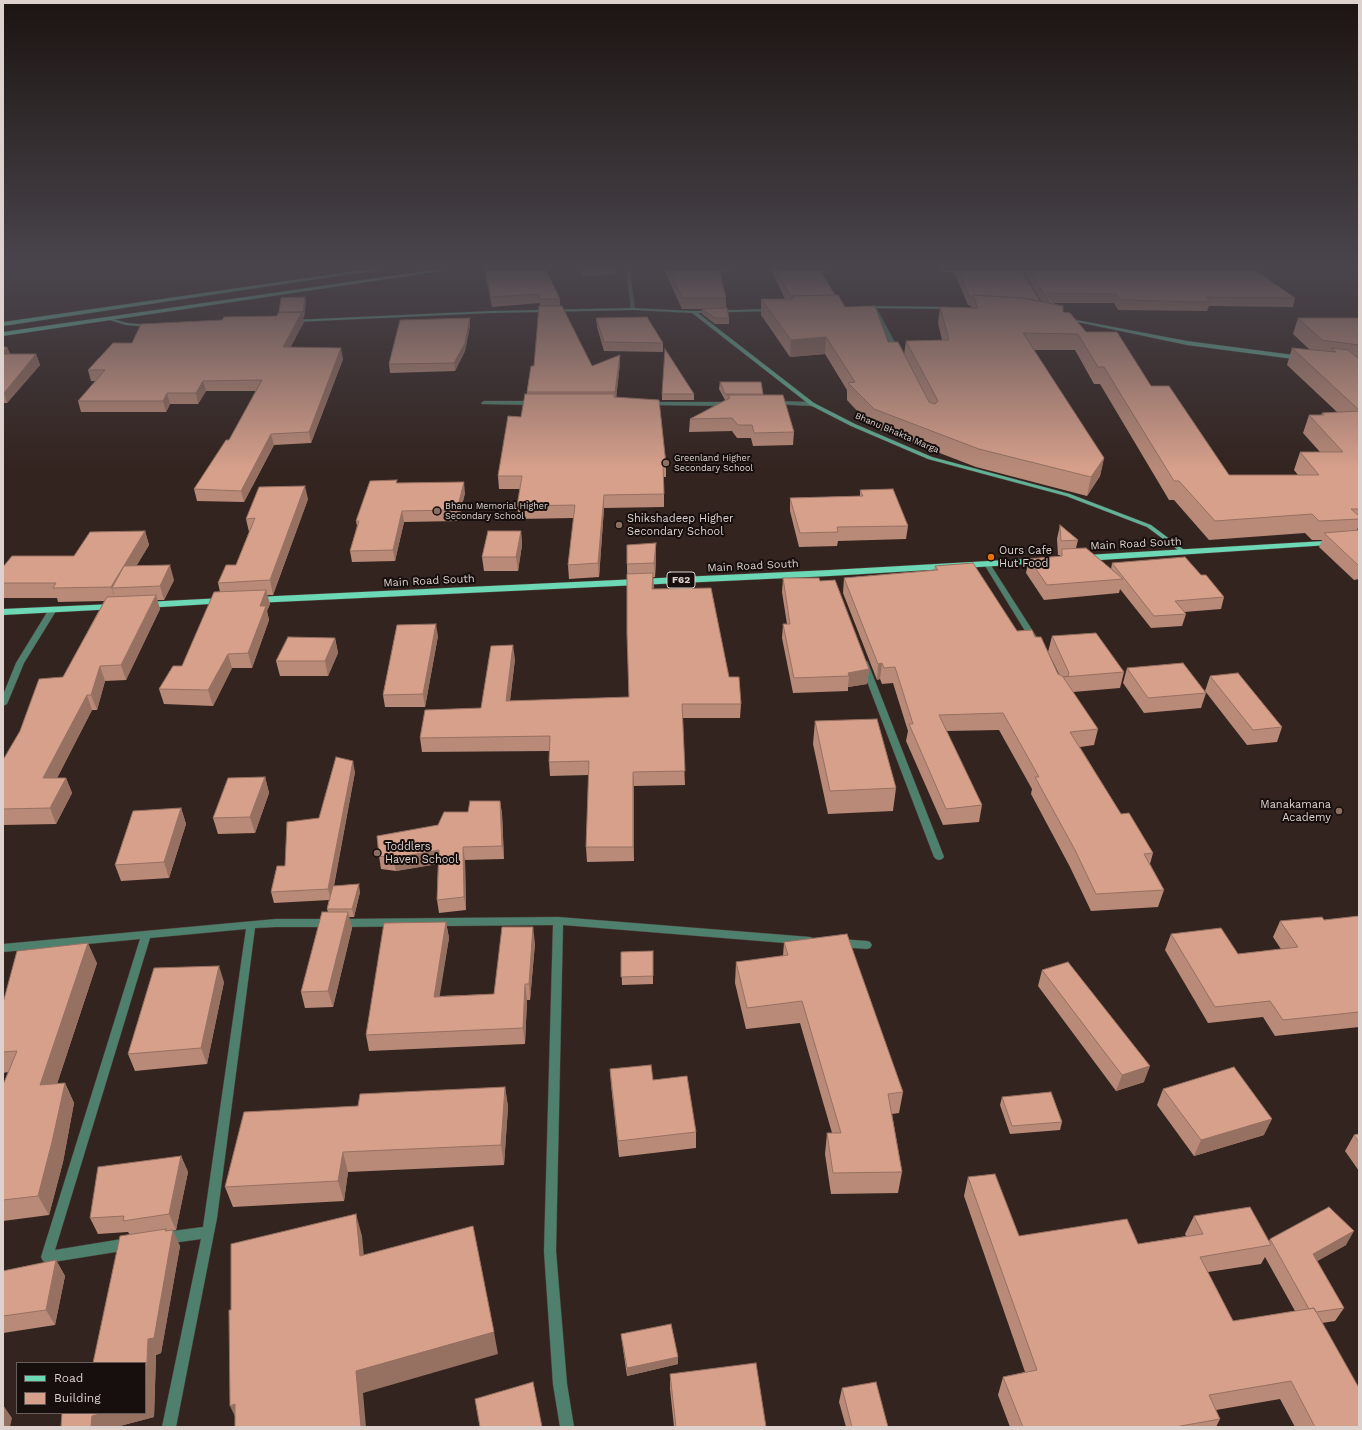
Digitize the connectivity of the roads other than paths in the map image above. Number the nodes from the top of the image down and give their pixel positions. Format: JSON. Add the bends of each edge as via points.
{"nodes":[{"id":1,"x":725,"y":337,"type":"edge"},
{"id":2,"x":889,"y":337,"type":"edge"},
{"id":3,"x":1155,"y":337,"type":"edge"},
{"id":4,"x":899,"y":356,"type":"edge"},
{"id":5,"x":1308,"y":359,"type":"edge"},
{"id":6,"x":484,"y":403,"type":"dead end"},
{"id":7,"x":538,"y":403,"type":"edge"},
{"id":8,"x":770,"y":403,"type":"edge"},
{"id":9,"x":639,"y":404,"type":"edge"},
{"id":10,"x":739,"y":404,"type":"edge"},
{"id":11,"x":812,"y":404,"type":"junction"},
{"id":12,"x":1359,"y":541,"type":"edge"},
{"id":13,"x":1184,"y":552,"type":"junction"},
{"id":14,"x":1073,"y":559,"type":"edge"},
{"id":15,"x":1050,"y":560,"type":"edge"},
{"id":16,"x":986,"y":564,"type":"junction"},
{"id":17,"x":247,"y":600,"type":"edge"},
{"id":18,"x":231,"y":601,"type":"edge"},
{"id":19,"x":138,"y":606,"type":"edge"},
{"id":20,"x":122,"y":607,"type":"edge"},
{"id":21,"x":52,"y":611,"type":"junction"},
{"id":22,"x":3,"y":612,"type":"edge"},
{"id":23,"x":1040,"y":647,"type":"edge"},
{"id":24,"x":861,"y":655,"type":"edge"},
{"id":25,"x":3,"y":704,"type":"edge"},
{"id":26,"x":939,"y":856,"type":"dead end"},
{"id":27,"x":558,"y":921,"type":"junction"},
{"id":28,"x":251,"y":925,"type":"junction"},
{"id":29,"x":146,"y":935,"type":"junction"},
{"id":30,"x":867,"y":945,"type":"dead end"},
{"id":31,"x":3,"y":948,"type":"edge"},
{"id":32,"x":208,"y":1232,"type":"junction"},
{"id":33,"x":154,"y":1240,"type":"edge"},
{"id":34,"x":139,"y":1242,"type":"edge"},
{"id":35,"x":168,"y":1427,"type":"edge"},
{"id":36,"x":567,"y":1427,"type":"edge"}],
"edges":[{"from":1,"to":11,"type":"street","name":"Bhanu Bhakta Marga"},
{"from":2,"to":4,"type":"street"},
{"from":3,"to":5,"type":"street"},
{"from":6,"to":7,"type":"street"},
{"from":8,"to":11,"type":"street"},
{"from":9,"to":10,"type":"street"},
{"from":11,"to":13,"type":"street","name":"Bhanu Bhakta Marga","via":[[853,425],[930,458],[1068,495],[1149,526]]},
{"from":12,"to":13,"type":"main road","name":"Main Road South"},
{"from":13,"to":14,"type":"main road","name":"Main Road South"},
{"from":15,"to":16,"type":"main road","name":"Main Road South","number":"F62"},
{"from":16,"to":17,"type":"main road","name":"Main Road South","number":"F62","via":[[831,577]]},
{"from":16,"to":23,"type":"street"},
{"from":18,"to":19,"type":"main road"},
{"from":20,"to":21,"type":"main road"},
{"from":21,"to":22,"type":"main road"},
{"from":21,"to":25,"type":"street","via":[[20,663]]},
{"from":24,"to":26,"type":"street"},
{"from":27,"to":28,"type":"street"},
{"from":27,"to":30,"type":"street"},
{"from":27,"to":36,"type":"street","via":[[550,1251],[560,1384]]},
{"from":28,"to":29,"type":"street"},
{"from":28,"to":32,"type":"street"},
{"from":29,"to":31,"type":"street"},
{"from":29,"to":34,"type":"street","via":[[47,1257]]},
{"from":32,"to":33,"type":"street"},
{"from":32,"to":35,"type":"street"}]}
